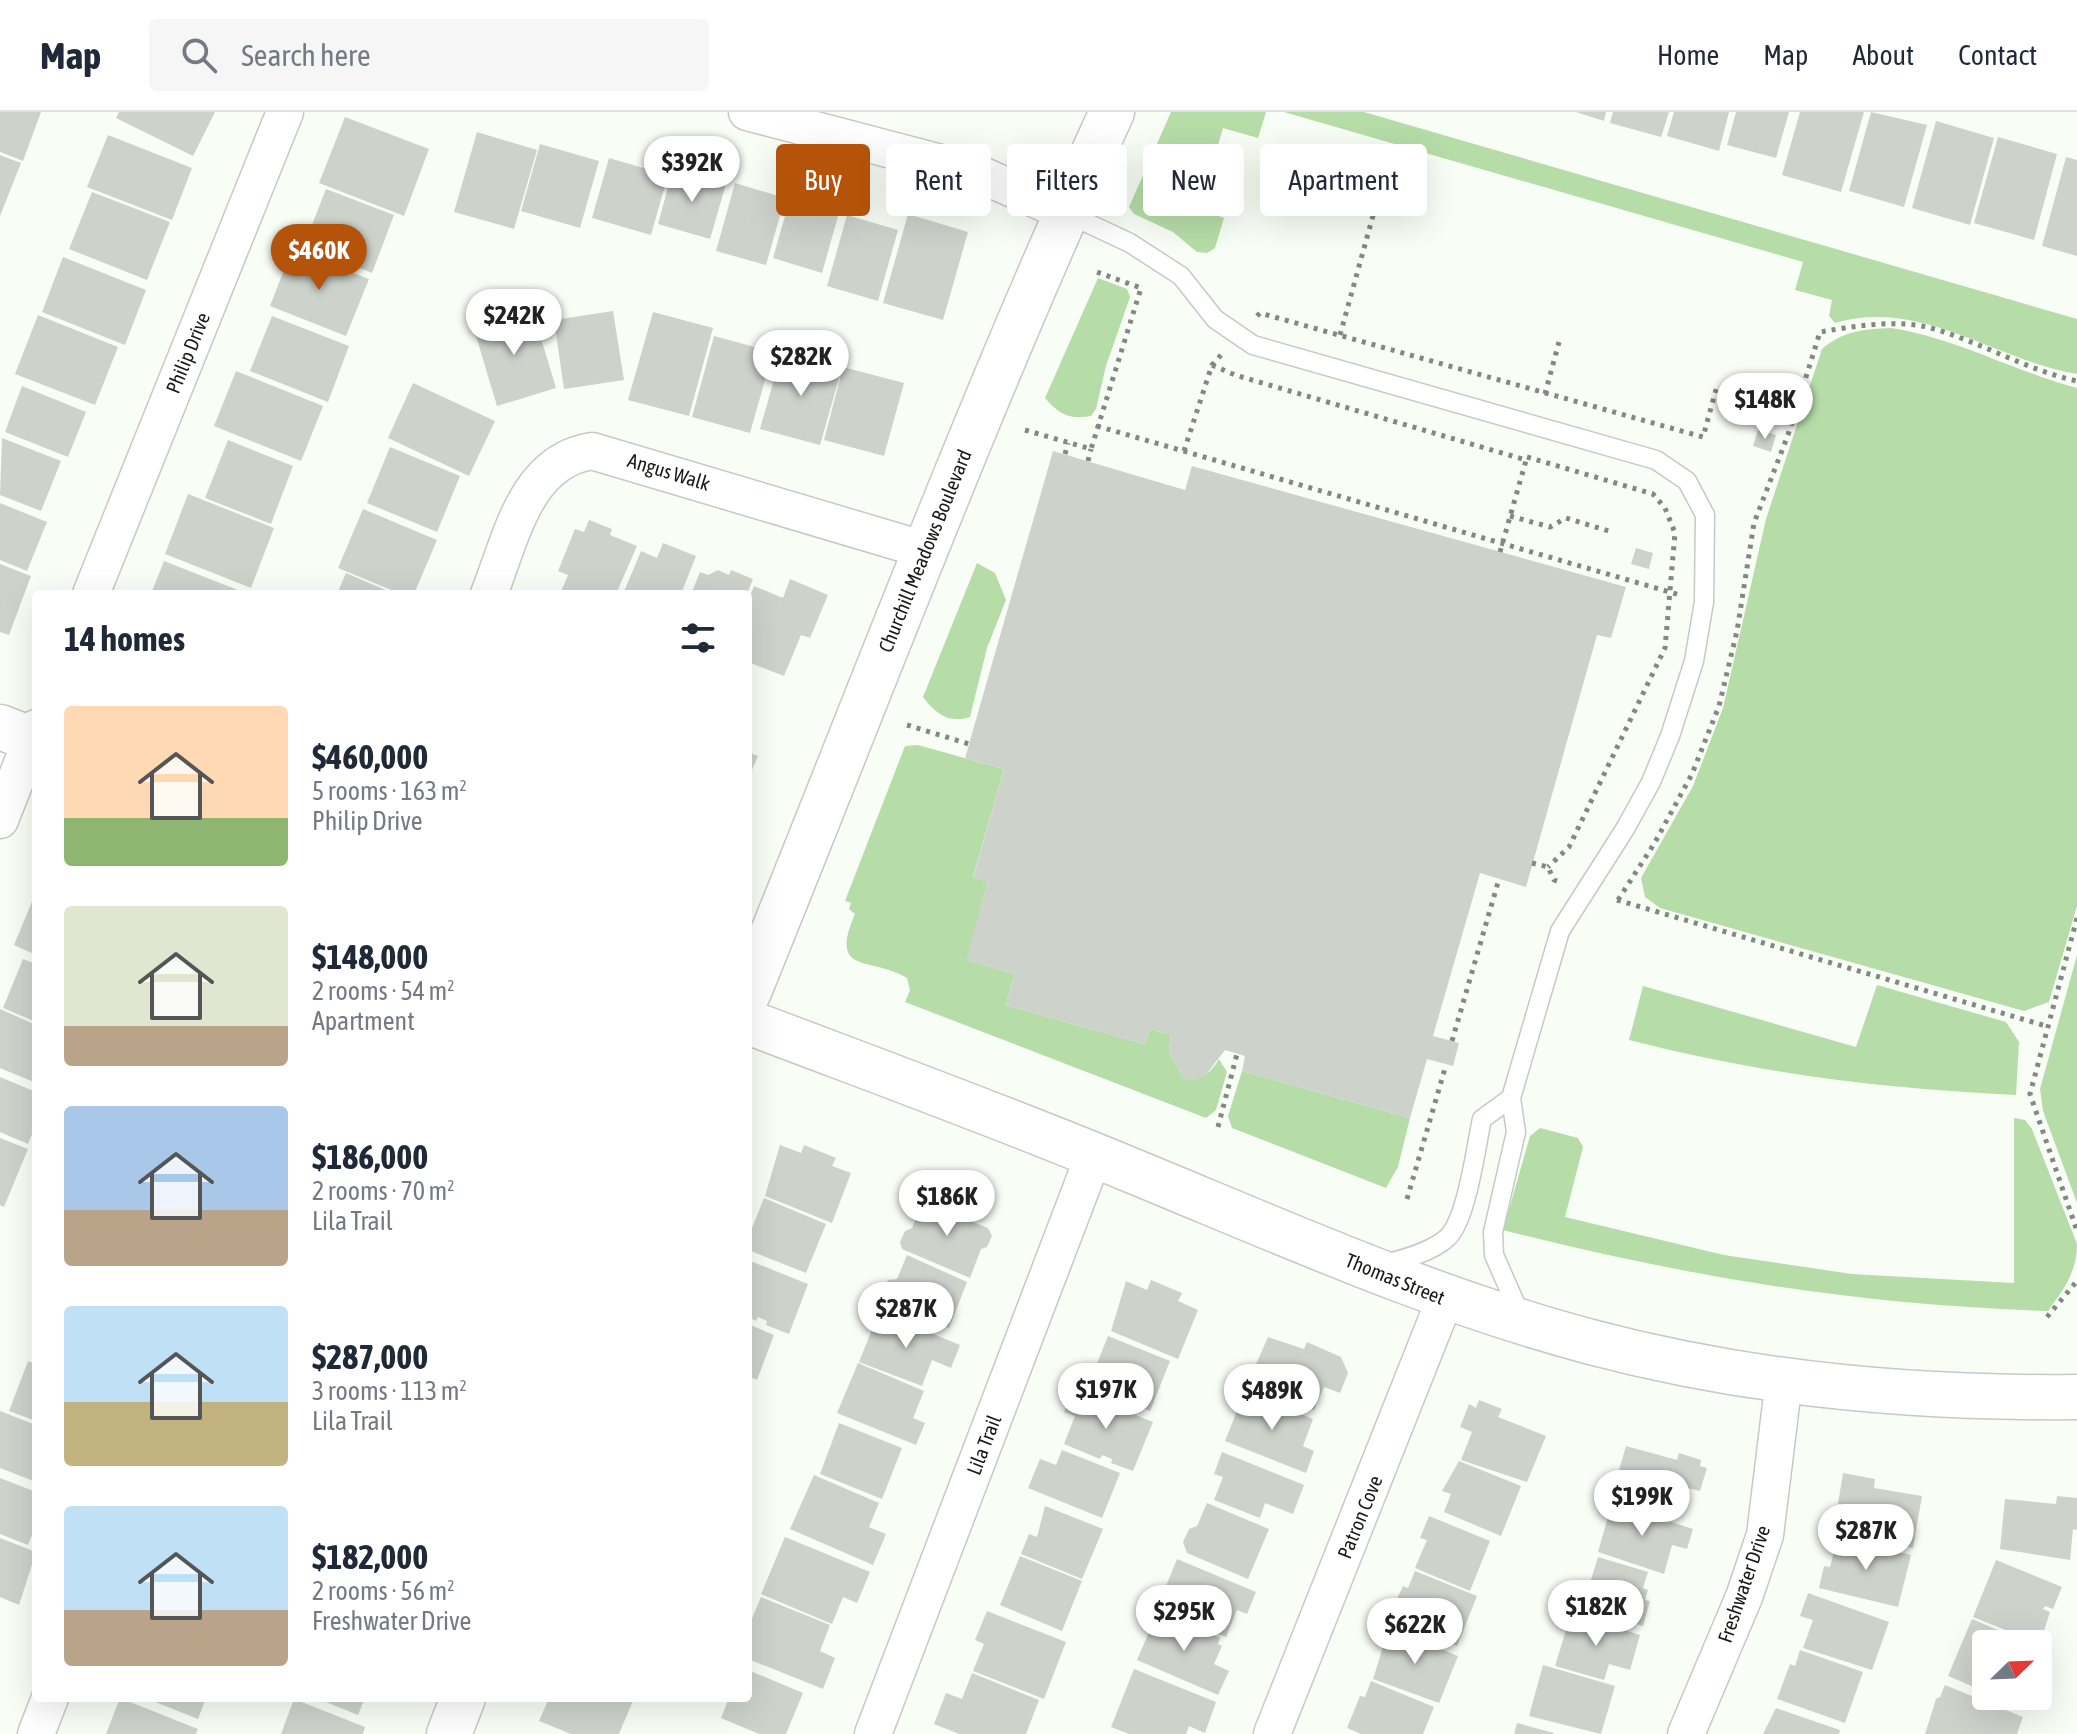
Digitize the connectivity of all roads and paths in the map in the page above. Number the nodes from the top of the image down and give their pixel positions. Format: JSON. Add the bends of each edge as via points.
{"nodes":[{"id":1,"x":285,"y":112,"type":"edge"},
{"id":2,"x":747,"y":112,"type":"edge"},
{"id":3,"x":1112,"y":112,"type":"edge"},
{"id":4,"x":1097,"y":144,"type":"edge"},
{"id":5,"x":1007,"y":186,"type":"edge"},
{"id":6,"x":1065,"y":216,"type":"edge"},
{"id":7,"x":1072,"y":216,"type":"edge"},
{"id":8,"x":1373,"y":216,"type":"edge"},
{"id":9,"x":1097,"y":272,"type":"dead end"},
{"id":10,"x":1340,"y":335,"type":"dead end"},
{"id":11,"x":1212,"y":365,"type":"dead end"},
{"id":12,"x":2077,"y":381,"type":"edge"},
{"id":13,"x":1097,"y":426,"type":"junction"},
{"id":14,"x":1025,"y":430,"type":"dead end"},
{"id":15,"x":1068,"y":443,"type":"junction"},
{"id":16,"x":1091,"y":449,"type":"junction"},
{"id":17,"x":1065,"y":454,"type":"dead end"},
{"id":18,"x":1088,"y":461,"type":"dead end"},
{"id":19,"x":1510,"y":516,"type":"dead end"},
{"id":20,"x":1754,"y":523,"type":"dead end"},
{"id":21,"x":1612,"y":532,"type":"dead end"},
{"id":22,"x":925,"y":550,"type":"junction"},
{"id":23,"x":93,"y":590,"type":"edge"},
{"id":24,"x":491,"y":590,"type":"edge"},
{"id":25,"x":1672,"y":593,"type":"junction"},
{"id":26,"x":1704,"y":602,"type":"junction"},
{"id":27,"x":1740,"y":612,"type":"dead end"},
{"id":28,"x":907,"y":725,"type":"dead end"},
{"id":29,"x":26,"y":734,"type":"edge"},
{"id":30,"x":969,"y":744,"type":"dead end"},
{"id":31,"x":0,"y":820,"type":"edge"},
{"id":32,"x":1532,"y":863,"type":"dead end"},
{"id":33,"x":1548,"y":867,"type":"junction"},
{"id":34,"x":1499,"y":879,"type":"dead end"},
{"id":35,"x":1585,"y":890,"type":"junction"},
{"id":36,"x":2077,"y":918,"type":"edge"},
{"id":37,"x":752,"y":984,"type":"edge"},
{"id":38,"x":752,"y":1024,"type":"edge"},
{"id":39,"x":2046,"y":1026,"type":"junction"},
{"id":40,"x":1452,"y":1041,"type":"dead end"},
{"id":41,"x":1237,"y":1054,"type":"dead end"},
{"id":42,"x":1446,"y":1065,"type":"dead end"},
{"id":43,"x":1511,"y":1098,"type":"junction"},
{"id":44,"x":1218,"y":1127,"type":"dead end"},
{"id":45,"x":1094,"y":1155,"type":"junction"},
{"id":46,"x":1407,"y":1199,"type":"dead end"},
{"id":47,"x":2077,"y":1231,"type":"edge"},
{"id":48,"x":1370,"y":1269,"type":"junction"},
{"id":49,"x":2077,"y":1281,"type":"edge"},
{"id":50,"x":1445,"y":1299,"type":"junction"},
{"id":51,"x":2047,"y":1317,"type":"dead end"},
{"id":52,"x":1526,"y":1324,"type":"junction"},
{"id":53,"x":1784,"y":1380,"type":"junction"},
{"id":54,"x":2077,"y":1397,"type":"edge"},
{"id":55,"x":48,"y":1702,"type":"edge"},
{"id":56,"x":461,"y":1702,"type":"edge"},
{"id":57,"x":36,"y":1734,"type":"edge"},
{"id":58,"x":449,"y":1734,"type":"edge"},
{"id":59,"x":873,"y":1734,"type":"edge"},
{"id":60,"x":1272,"y":1734,"type":"edge"},
{"id":61,"x":1686,"y":1734,"type":"edge"}],
"edges":[{"from":1,"to":23,"type":"street","name":"Philip Drive"},
{"from":2,"to":5,"type":"street","via":[[975,172]]},
{"from":3,"to":4,"type":"street","name":"Churchill Meadows Boulevard"},
{"from":6,"to":22,"type":"street","name":"Churchill Meadows Boulevard"},
{"from":7,"to":26,"type":"lane","via":[[1130,243],[1181,276],[1215,319],[1253,345],[1656,460],[1676,472],[1696,494],[1705,515]]},
{"from":8,"to":10,"type":"path"},
{"from":9,"to":13,"type":"path","via":[[1141,288]]},
{"from":11,"to":25,"type":"path","via":[[1653,494],[1675,533]]},
{"from":12,"to":20,"type":"path","via":[[2040,373],[1931,328],[1891,324],[1820,332]]},
{"from":13,"to":16,"type":"path"},
{"from":13,"to":25,"type":"path"},
{"from":14,"to":15,"type":"path"},
{"from":15,"to":16,"type":"path"},
{"from":15,"to":17,"type":"path"},
{"from":16,"to":18,"type":"path"},
{"from":19,"to":21,"type":"path","via":[[1550,527],[1566,518]]},
{"from":22,"to":24,"type":"street","name":"Angus Walk","via":[[592,451],[557,462],[538,481]]},
{"from":22,"to":37,"type":"street","name":"Churchill Meadows Boulevard"},
{"from":25,"to":26,"type":"path"},
{"from":25,"to":33,"type":"path","via":[[1665,648],[1569,847]]},
{"from":26,"to":27,"type":"path"},
{"from":26,"to":35,"type":"lane","via":[[1694,661],[1670,736],[1645,794]]},
{"from":28,"to":30,"type":"path"},
{"from":29,"to":31,"type":"street"},
{"from":32,"to":33,"type":"path"},
{"from":33,"to":35,"type":"path","via":[[1554,880]]},
{"from":34,"to":40,"type":"path"},
{"from":35,"to":39,"type":"path"},
{"from":35,"to":43,"type":"lane","via":[[1560,931]]},
{"from":36,"to":39,"type":"path"},
{"from":38,"to":45,"type":"street","name":"Thomas Street"},
{"from":39,"to":47,"type":"path","via":[[2030,1094]]},
{"from":41,"to":44,"type":"path"},
{"from":42,"to":46,"type":"path"},
{"from":43,"to":48,"type":"lane","via":[[1482,1119],[1459,1219],[1448,1237],[1411,1257]]},
{"from":43,"to":52,"type":"lane","via":[[1516,1132],[1493,1232],[1494,1255]]},
{"from":45,"to":48,"type":"street","name":"Thomas Street"},
{"from":45,"to":59,"type":"street","name":"Lila Trail"},
{"from":48,"to":50,"type":"street","name":"Thomas Street"},
{"from":49,"to":51,"type":"path"},
{"from":50,"to":52,"type":"street","name":"Thomas Street"},
{"from":50,"to":60,"type":"street","name":"Patron Cove"},
{"from":52,"to":53,"type":"street","name":"Thomas Street","via":[[1682,1364]]},
{"from":53,"to":54,"type":"street","name":"Thomas Street","via":[[1881,1391]]},
{"from":53,"to":61,"type":"street","name":"Freshwater Drive","via":[[1765,1535]]},
{"from":55,"to":57,"type":"street"},
{"from":56,"to":58,"type":"street"}]}
